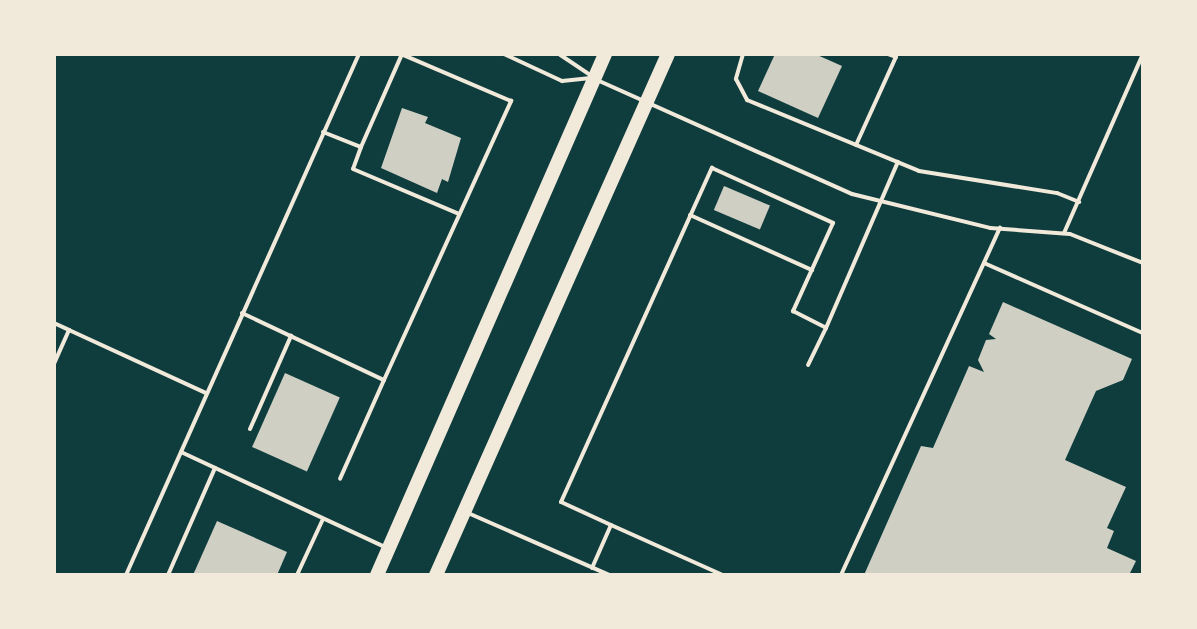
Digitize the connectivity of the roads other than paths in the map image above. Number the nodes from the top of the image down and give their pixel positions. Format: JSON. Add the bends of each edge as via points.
{"nodes":[{"id":1,"x":359,"y":54,"type":"edge"},
{"id":2,"x":401,"y":54,"type":"edge"},
{"id":3,"x":504,"y":54,"type":"edge"},
{"id":4,"x":559,"y":54,"type":"edge"},
{"id":5,"x":605,"y":54,"type":"edge"},
{"id":6,"x":668,"y":54,"type":"edge"},
{"id":7,"x":743,"y":54,"type":"edge"},
{"id":8,"x":888,"y":54,"type":"edge"},
{"id":9,"x":1143,"y":54,"type":"edge"},
{"id":10,"x":593,"y":78,"type":"junction"},
{"id":11,"x":646,"y":101,"type":"junction"},
{"id":12,"x":323,"y":132,"type":"junction"},
{"id":13,"x":856,"y":145,"type":"junction"},
{"id":14,"x":361,"y":147,"type":"junction"},
{"id":15,"x":898,"y":162,"type":"junction"},
{"id":16,"x":1079,"y":202,"type":"junction"},
{"id":17,"x":880,"y":204,"type":"junction"},
{"id":18,"x":459,"y":214,"type":"junction"},
{"id":19,"x":690,"y":215,"type":"junction"},
{"id":20,"x":1000,"y":228,"type":"junction"},
{"id":21,"x":1064,"y":233,"type":"junction"},
{"id":22,"x":984,"y":262,"type":"junction"},
{"id":23,"x":1143,"y":263,"type":"edge"},
{"id":24,"x":812,"y":270,"type":"junction"},
{"id":25,"x":242,"y":313,"type":"junction"},
{"id":26,"x":54,"y":323,"type":"edge"},
{"id":27,"x":826,"y":328,"type":"junction"},
{"id":28,"x":69,"y":330,"type":"junction"},
{"id":29,"x":1143,"y":333,"type":"edge"},
{"id":30,"x":291,"y":336,"type":"junction"},
{"id":31,"x":54,"y":363,"type":"edge"},
{"id":32,"x":808,"y":365,"type":"dead end"},
{"id":33,"x":384,"y":380,"type":"junction"},
{"id":34,"x":206,"y":393,"type":"junction"},
{"id":35,"x":250,"y":429,"type":"dead end"},
{"id":36,"x":180,"y":452,"type":"junction"},
{"id":37,"x":215,"y":468,"type":"junction"},
{"id":38,"x":340,"y":479,"type":"dead end"},
{"id":39,"x":464,"y":511,"type":"junction"},
{"id":40,"x":323,"y":518,"type":"junction"},
{"id":41,"x":611,"y":525,"type":"junction"},
{"id":42,"x":389,"y":549,"type":"junction"},
{"id":43,"x":592,"y":568,"type":"junction"},
{"id":44,"x":128,"y":574,"type":"edge"},
{"id":45,"x":168,"y":575,"type":"edge"},
{"id":46,"x":297,"y":575,"type":"edge"},
{"id":47,"x":377,"y":575,"type":"edge"},
{"id":48,"x":436,"y":575,"type":"edge"},
{"id":49,"x":609,"y":575,"type":"edge"},
{"id":50,"x":723,"y":575,"type":"edge"},
{"id":51,"x":841,"y":575,"type":"edge"}],
"edges":[{"from":1,"to":12,"type":"lane"},
{"from":2,"to":14,"type":"lane"},
{"from":2,"to":18,"type":"lane","via":[[511,101]]},
{"from":3,"to":10,"type":"lane","via":[[562,81]]},
{"from":4,"to":10,"type":"lane"},
{"from":5,"to":10,"type":"highway"},
{"from":6,"to":11,"type":"highway"},
{"from":7,"to":13,"type":"lane","via":[[736,79],[747,100]]},
{"from":8,"to":13,"type":"lane","via":[[896,57]]},
{"from":9,"to":16,"type":"lane"},
{"from":10,"to":11,"type":"lane"},
{"from":10,"to":42,"type":"highway","via":[[519,259]]},
{"from":11,"to":17,"type":"lane"},
{"from":11,"to":39,"type":"highway"},
{"from":12,"to":14,"type":"lane"},
{"from":12,"to":25,"type":"lane"},
{"from":13,"to":15,"type":"lane"},
{"from":14,"to":18,"type":"lane","via":[[353,169]]},
{"from":15,"to":16,"type":"lane","via":[[946,179],[1031,188]]},
{"from":15,"to":17,"type":"lane"},
{"from":16,"to":21,"type":"lane"},
{"from":17,"to":20,"type":"lane"},
{"from":17,"to":27,"type":"lane"},
{"from":18,"to":33,"type":"lane"},
{"from":19,"to":24,"type":"lane"},
{"from":19,"to":24,"type":"lane","via":[[712,168],[833,223]]},
{"from":19,"to":41,"type":"lane","via":[[561,502]]},
{"from":20,"to":21,"type":"lane"},
{"from":20,"to":22,"type":"lane"},
{"from":21,"to":23,"type":"lane","via":[[1108,245]]},
{"from":22,"to":29,"type":"lane"},
{"from":22,"to":51,"type":"lane"},
{"from":24,"to":27,"type":"lane","via":[[793,311]]},
{"from":25,"to":30,"type":"lane"},
{"from":25,"to":34,"type":"lane"},
{"from":26,"to":28,"type":"lane"},
{"from":27,"to":32,"type":"lane"},
{"from":28,"to":31,"type":"lane"},
{"from":28,"to":34,"type":"lane"},
{"from":30,"to":33,"type":"lane"},
{"from":30,"to":35,"type":"lane"},
{"from":33,"to":38,"type":"lane"},
{"from":34,"to":36,"type":"lane"},
{"from":36,"to":37,"type":"lane"},
{"from":36,"to":44,"type":"lane"},
{"from":37,"to":40,"type":"lane"},
{"from":37,"to":45,"type":"lane"},
{"from":39,"to":43,"type":"lane"},
{"from":39,"to":48,"type":"highway"},
{"from":40,"to":42,"type":"lane"},
{"from":40,"to":46,"type":"lane"},
{"from":41,"to":43,"type":"lane"},
{"from":41,"to":50,"type":"lane"},
{"from":42,"to":47,"type":"highway"},
{"from":43,"to":49,"type":"lane"}]}
